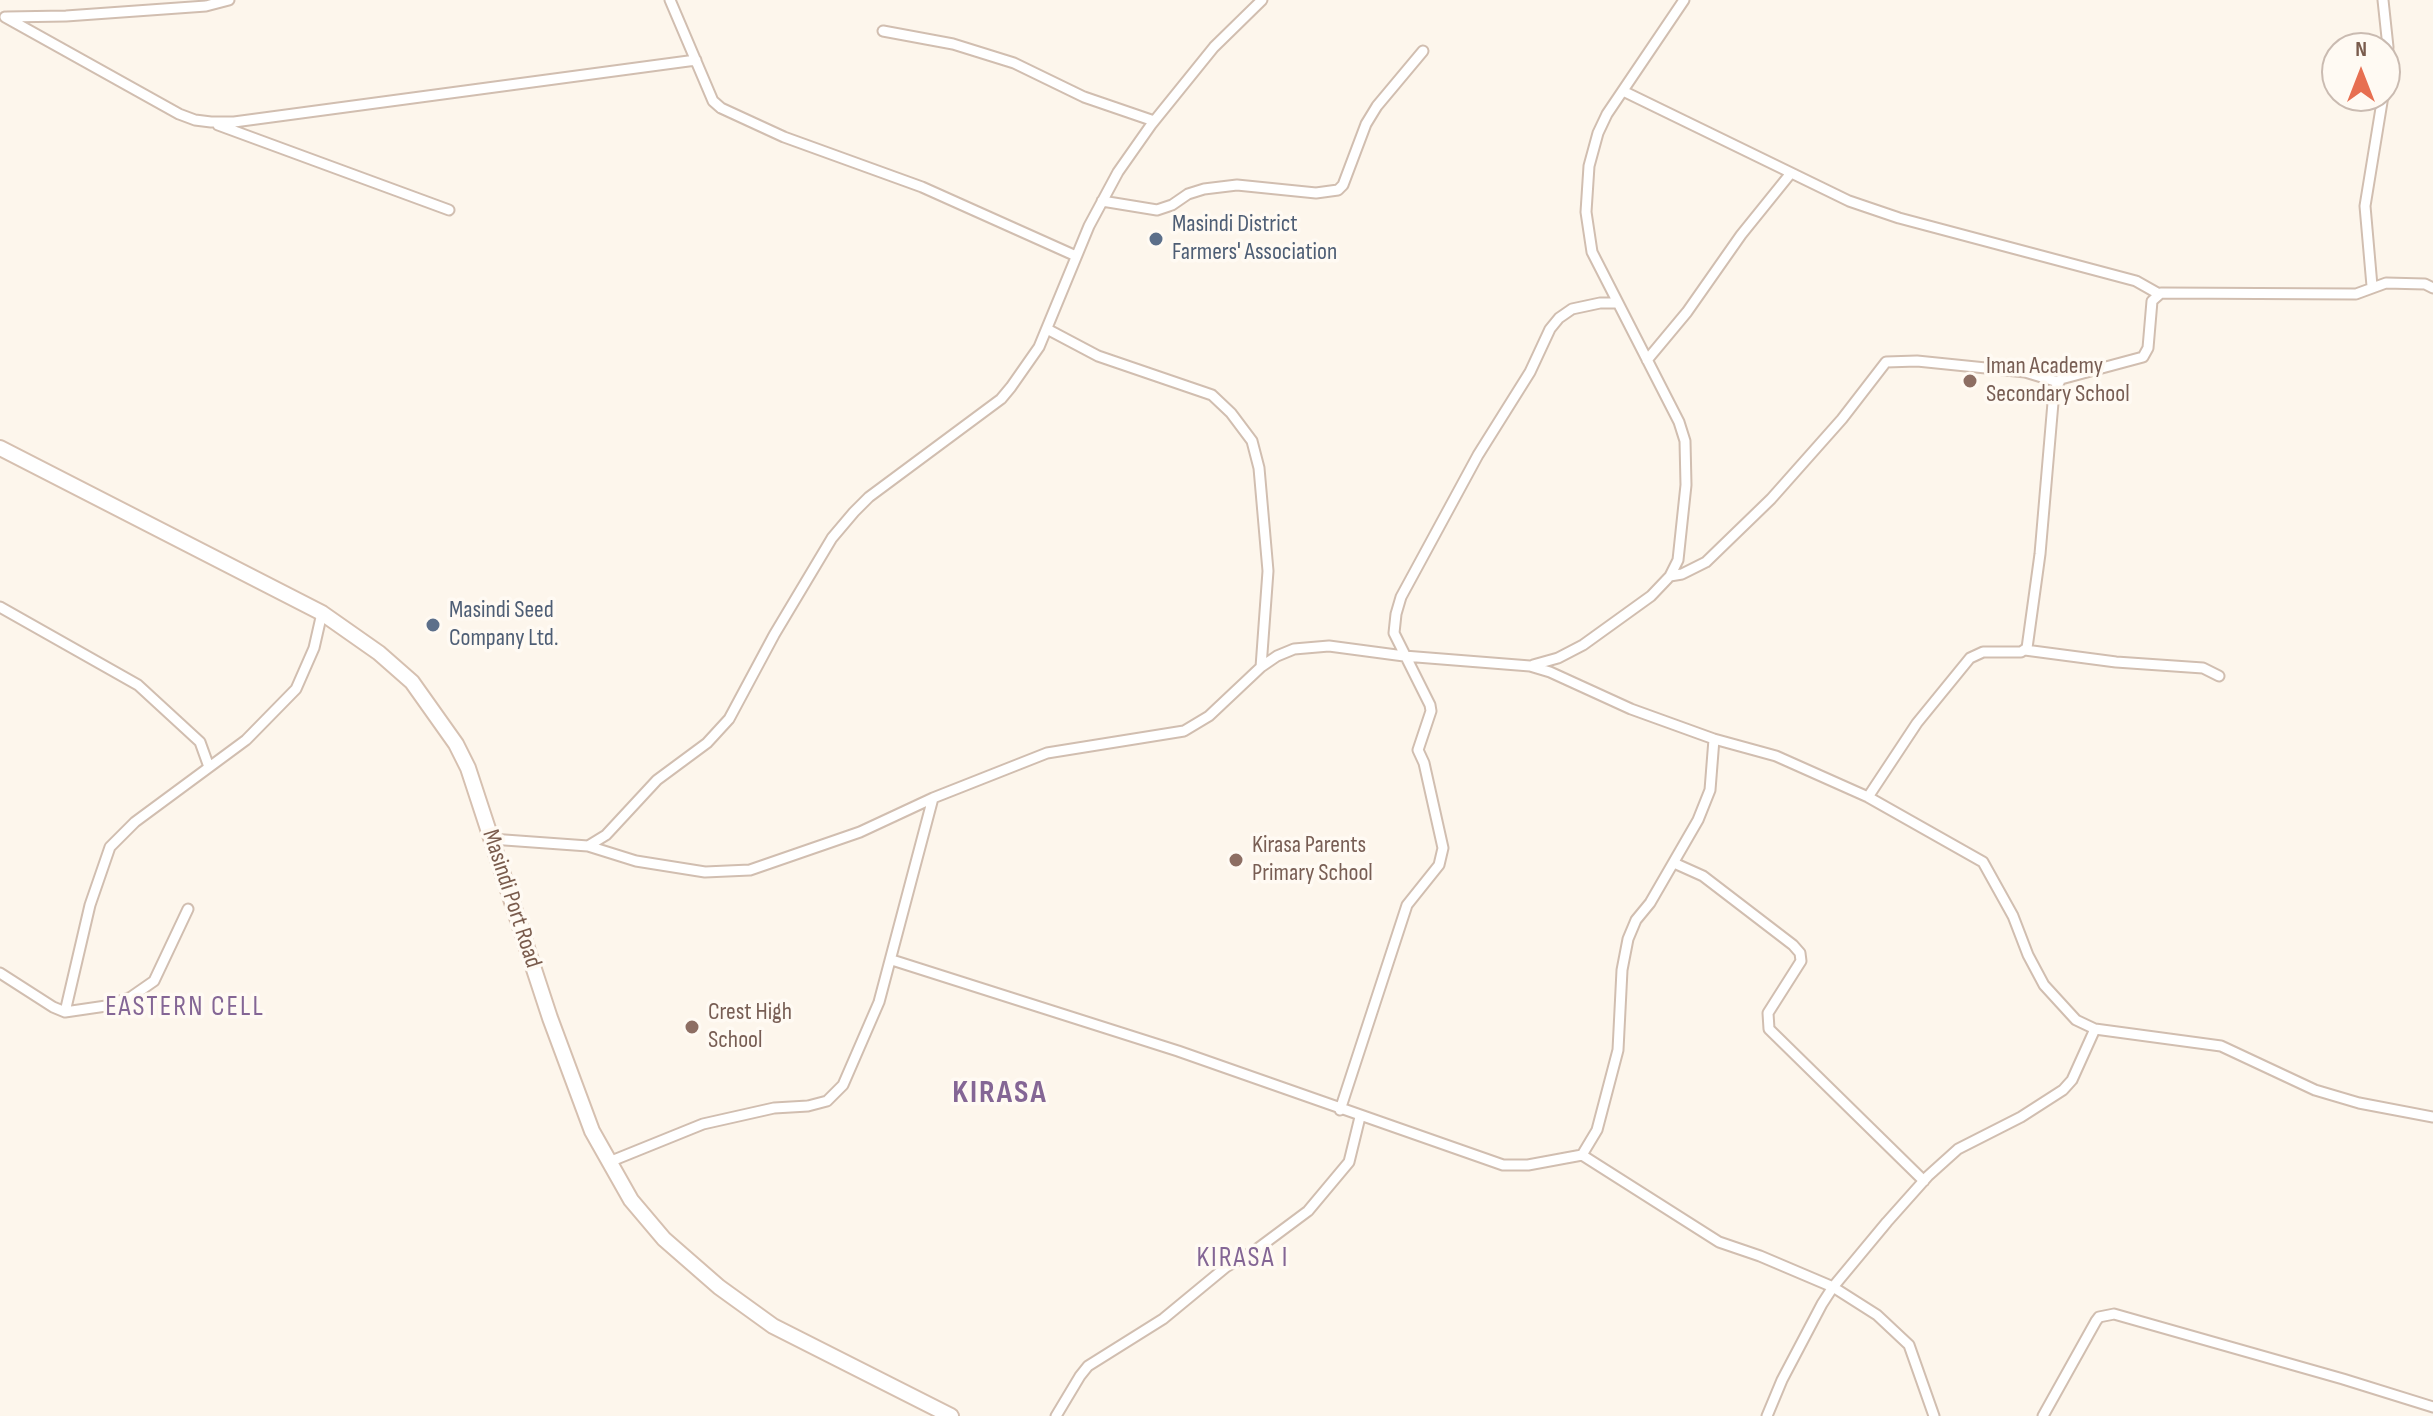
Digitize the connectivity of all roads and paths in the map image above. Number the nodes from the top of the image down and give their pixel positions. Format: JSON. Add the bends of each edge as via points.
{"nodes":[{"id":1,"x":229,"y":0,"type":"edge"},
{"id":2,"x":670,"y":0,"type":"edge"},
{"id":3,"x":1262,"y":0,"type":"edge"},
{"id":4,"x":1684,"y":0,"type":"edge"},
{"id":5,"x":2383,"y":0,"type":"edge"},
{"id":6,"x":3,"y":17,"type":"edge"},
{"id":7,"x":883,"y":31,"type":"dead end"},
{"id":8,"x":2387,"y":32,"type":"edge"},
{"id":9,"x":1423,"y":51,"type":"dead end"},
{"id":10,"x":696,"y":60,"type":"junction"},
{"id":11,"x":1623,"y":91,"type":"junction"},
{"id":12,"x":2380,"y":112,"type":"edge"},
{"id":13,"x":1154,"y":121,"type":"junction"},
{"id":14,"x":211,"y":122,"type":"junction"},
{"id":15,"x":1791,"y":173,"type":"junction"},
{"id":16,"x":1102,"y":201,"type":"junction"},
{"id":17,"x":449,"y":210,"type":"dead end"},
{"id":18,"x":1076,"y":256,"type":"junction"},
{"id":19,"x":2372,"y":286,"type":"junction"},
{"id":20,"x":2433,"y":288,"type":"edge"},
{"id":21,"x":2159,"y":294,"type":"junction"},
{"id":22,"x":1617,"y":303,"type":"junction"},
{"id":23,"x":1047,"y":329,"type":"junction"},
{"id":24,"x":1647,"y":360,"type":"junction"},
{"id":25,"x":2058,"y":382,"type":"junction"},
{"id":26,"x":0,"y":448,"type":"edge"},
{"id":27,"x":1670,"y":576,"type":"junction"},
{"id":28,"x":0,"y":607,"type":"edge"},
{"id":29,"x":322,"y":613,"type":"junction"},
{"id":30,"x":2025,"y":650,"type":"junction"},
{"id":31,"x":1404,"y":656,"type":"junction"},
{"id":32,"x":1530,"y":666,"type":"junction"},
{"id":33,"x":1261,"y":667,"type":"junction"},
{"id":34,"x":2219,"y":676,"type":"dead end"},
{"id":35,"x":1714,"y":739,"type":"junction"},
{"id":36,"x":209,"y":767,"type":"junction"},
{"id":37,"x":1868,"y":797,"type":"junction"},
{"id":38,"x":933,"y":798,"type":"junction"},
{"id":39,"x":491,"y":839,"type":"junction"},
{"id":40,"x":588,"y":846,"type":"junction"},
{"id":41,"x":1674,"y":863,"type":"junction"},
{"id":42,"x":188,"y":909,"type":"dead end"},
{"id":43,"x":892,"y":960,"type":"junction"},
{"id":44,"x":0,"y":973,"type":"edge"},
{"id":45,"x":65,"y":1012,"type":"junction"},
{"id":46,"x":2095,"y":1029,"type":"junction"},
{"id":47,"x":1340,"y":1110,"type":"junction"},
{"id":48,"x":1360,"y":1117,"type":"junction"},
{"id":49,"x":2433,"y":1117,"type":"edge"},
{"id":50,"x":1582,"y":1155,"type":"junction"},
{"id":51,"x":609,"y":1162,"type":"junction"},
{"id":52,"x":1924,"y":1181,"type":"junction"},
{"id":53,"x":1833,"y":1287,"type":"junction"},
{"id":54,"x":2433,"y":1407,"type":"edge"},
{"id":55,"x":949,"y":1415,"type":"edge"},
{"id":56,"x":1056,"y":1416,"type":"edge"},
{"id":57,"x":1767,"y":1416,"type":"edge"},
{"id":58,"x":1934,"y":1416,"type":"edge"},
{"id":59,"x":2043,"y":1416,"type":"edge"}],
"edges":[{"from":1,"to":6,"type":"street","via":[[206,6]]},
{"from":2,"to":10,"type":"street"},
{"from":3,"to":13,"type":"street","via":[[1214,47]]},
{"from":4,"to":11,"type":"street"},
{"from":5,"to":8,"type":"street"},
{"from":6,"to":14,"type":"street","via":[[179,114]]},
{"from":7,"to":13,"type":"street","via":[[1014,63],[1084,97]]},
{"from":9,"to":16,"type":"street","via":[[1377,106],[1338,190],[1316,193],[1237,185],[1204,189],[1157,210]]},
{"from":10,"to":14,"type":"street"},
{"from":10,"to":18,"type":"street","via":[[713,101],[726,111],[911,182]]},
{"from":11,"to":15,"type":"street"},
{"from":11,"to":22,"type":"street","via":[[1592,149],[1586,197],[1592,252]]},
{"from":12,"to":19,"type":"street","via":[[2365,206]]},
{"from":13,"to":16,"type":"street"},
{"from":14,"to":17,"type":"street"},
{"from":15,"to":21,"type":"street","via":[[1875,211],[2136,281]]},
{"from":15,"to":24,"type":"street"},
{"from":16,"to":18,"type":"street"},
{"from":18,"to":23,"type":"street"},
{"from":19,"to":20,"type":"street","via":[[2419,283]]},
{"from":19,"to":21,"type":"street","via":[[2356,294]]},
{"from":21,"to":25,"type":"street","via":[[2151,304],[2143,357]]},
{"from":22,"to":24,"type":"street"},
{"from":22,"to":31,"type":"street","via":[[1572,309],[1550,329],[1401,597],[1394,633]]},
{"from":23,"to":33,"type":"street","via":[[1098,356],[1212,395],[1252,441],[1268,571]]},
{"from":23,"to":40,"type":"street","via":[[1001,399],[854,512],[832,538],[729,719]]},
{"from":24,"to":27,"type":"street","via":[[1685,441],[1683,531]]},
{"from":25,"to":27,"type":"street","via":[[2025,372],[1886,362],[1771,499],[1706,562]]},
{"from":25,"to":30,"type":"street"},
{"from":26,"to":29,"type":"main road","name":"Masindi Port Road"},
{"from":27,"to":32,"type":"street","via":[[1583,645]]},
{"from":28,"to":36,"type":"street","via":[[138,685],[200,742]]},
{"from":29,"to":36,"type":"street","via":[[296,689],[246,740]]},
{"from":29,"to":39,"type":"main road","name":"Masindi Port Road","via":[[379,653],[426,700],[468,768]]},
{"from":30,"to":34,"type":"street","via":[[2203,668]]},
{"from":30,"to":37,"type":"street","via":[[1983,652],[1964,664]]},
{"from":31,"to":32,"type":"street"},
{"from":31,"to":33,"type":"street","via":[[1310,646]]},
{"from":31,"to":47,"type":"street","via":[[1430,705],[1418,750],[1443,848],[1439,865],[1407,905]]},
{"from":32,"to":35,"type":"street"},
{"from":33,"to":38,"type":"street","via":[[1209,716],[1184,731],[1047,753]]},
{"from":35,"to":37,"type":"street","via":[[1776,756]]},
{"from":35,"to":41,"type":"street","via":[[1710,790]]},
{"from":36,"to":45,"type":"street","via":[[110,847],[90,905]]},
{"from":37,"to":46,"type":"street","via":[[1983,862],[2044,985],[2076,1020]]},
{"from":38,"to":40,"type":"street","via":[[860,832],[750,870],[705,872],[636,861]]},
{"from":38,"to":43,"type":"street"},
{"from":39,"to":40,"type":"street"},
{"from":39,"to":51,"type":"main road","name":"Masindi Port Road","via":[[550,1018]]},
{"from":41,"to":50,"type":"street","via":[[1628,939],[1618,1050],[1597,1130]]},
{"from":41,"to":52,"type":"street","via":[[1703,876],[1800,953],[1801,961],[1768,1013],[1769,1029]]},
{"from":42,"to":45,"type":"street","via":[[154,981],[106,1006]]},
{"from":43,"to":47,"type":"street","via":[[1178,1051]]},
{"from":43,"to":51,"type":"street","via":[[843,1085],[827,1101],[703,1124]]},
{"from":44,"to":45,"type":"street"},
{"from":46,"to":49,"type":"street","via":[[2210,1043],[2315,1090]]},
{"from":46,"to":52,"type":"street","via":[[2063,1090],[1958,1149]]},
{"from":47,"to":48,"type":"street"},
{"from":48,"to":50,"type":"street","via":[[1503,1165]]},
{"from":48,"to":56,"type":"street","via":[[1349,1162],[1308,1211],[1226,1267],[1163,1319],[1088,1366]]},
{"from":50,"to":53,"type":"street","via":[[1719,1242]]},
{"from":51,"to":55,"type":"main road","name":"Masindi Port Road","via":[[631,1200],[664,1239],[719,1287],[773,1326]]},
{"from":52,"to":53,"type":"street"},
{"from":53,"to":57,"type":"street"},
{"from":53,"to":58,"type":"street","via":[[1905,1340]]},
{"from":54,"to":59,"type":"street","via":[[2114,1314],[2096,1321]]}]}
